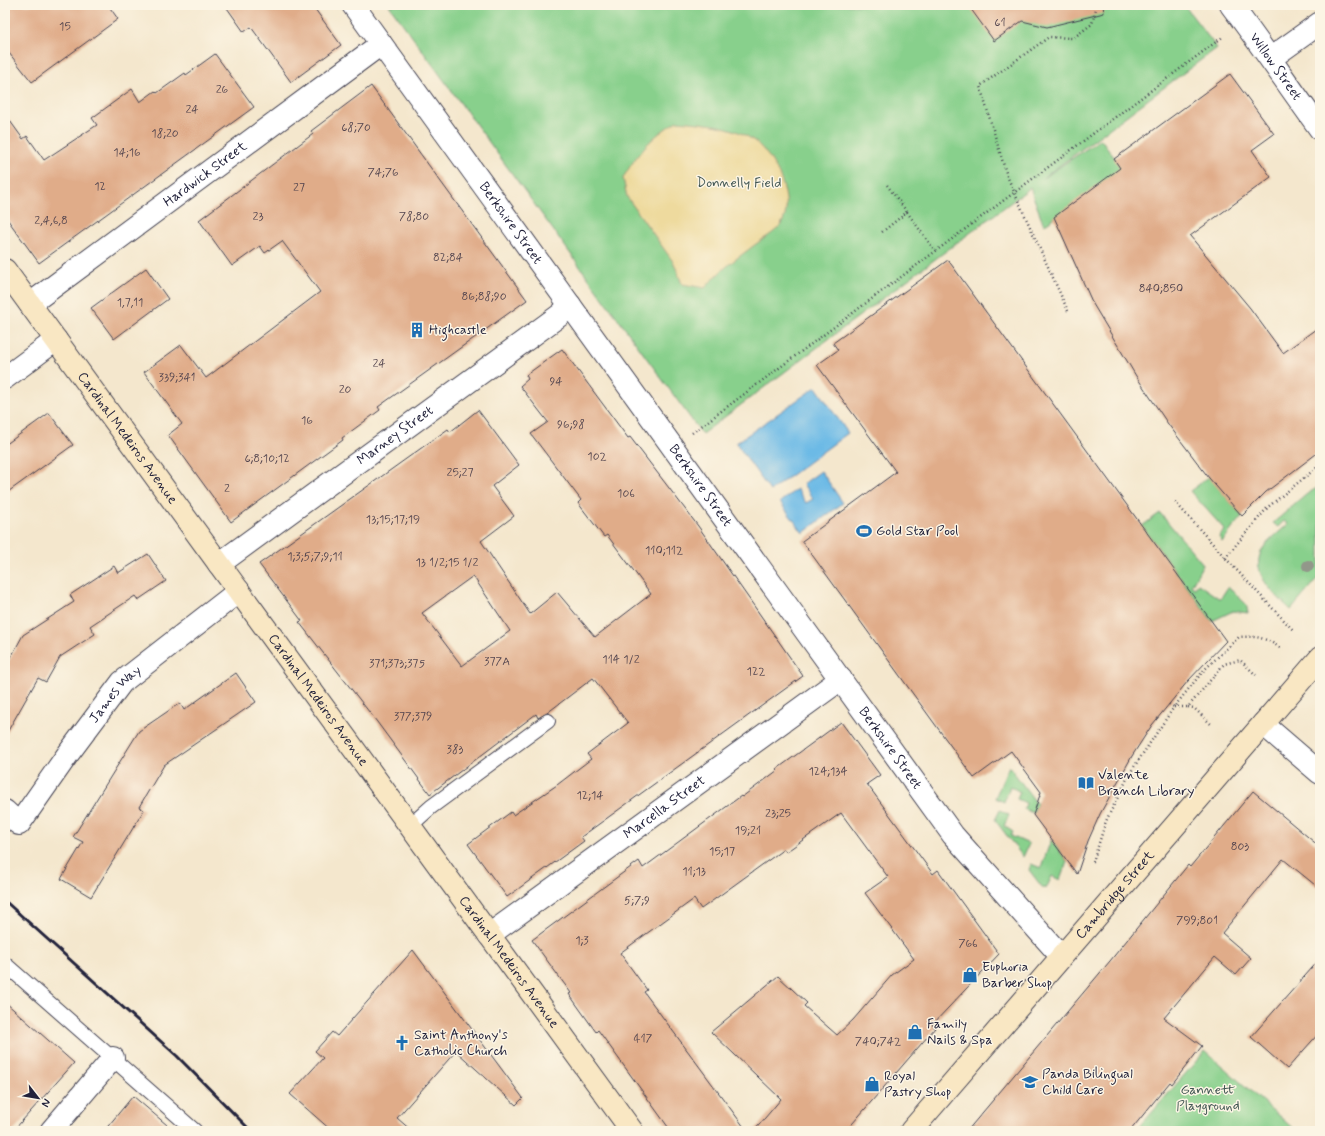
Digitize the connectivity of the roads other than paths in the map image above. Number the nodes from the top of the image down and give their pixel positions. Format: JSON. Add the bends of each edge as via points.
{"nodes":[{"id":1,"x":353,"y":5,"type":"edge"},
{"id":2,"x":1237,"y":13,"type":"edge"},
{"id":3,"x":1320,"y":23,"type":"edge"},
{"id":4,"x":381,"y":44,"type":"junction"},
{"id":5,"x":1271,"y":58,"type":"junction"},
{"id":6,"x":1320,"y":129,"type":"edge"},
{"id":7,"x":5,"y":270,"type":"edge"},
{"id":8,"x":30,"y":304,"type":"junction"},
{"id":9,"x":570,"y":305,"type":"junction"},
{"id":10,"x":56,"y":340,"type":"junction"},
{"id":11,"x":5,"y":378,"type":"edge"},
{"id":12,"x":219,"y":564,"type":"junction"},
{"id":13,"x":239,"y":592,"type":"junction"},
{"id":14,"x":1320,"y":658,"type":"edge"},
{"id":15,"x":841,"y":680,"type":"junction"},
{"id":16,"x":548,"y":721,"type":"dead end"},
{"id":17,"x":1263,"y":724,"type":"junction"},
{"id":18,"x":1320,"y":773,"type":"edge"},
{"id":19,"x":12,"y":818,"type":"edge"},
{"id":20,"x":410,"y":826,"type":"junction"},
{"id":21,"x":489,"y":935,"type":"junction"},
{"id":22,"x":1061,"y":956,"type":"junction"},
{"id":23,"x":5,"y":964,"type":"edge"},
{"id":24,"x":113,"y":1058,"type":"junction"},
{"id":25,"x":51,"y":1131,"type":"edge"},
{"id":26,"x":195,"y":1131,"type":"edge"},
{"id":27,"x":632,"y":1131,"type":"edge"},
{"id":28,"x":911,"y":1131,"type":"edge"}],
"edges":[{"from":1,"to":4,"type":"street","name":"Berkshire Street"},
{"from":2,"to":5,"type":"street","name":"Willow Street"},
{"from":3,"to":5,"type":"street"},
{"from":4,"to":8,"type":"street","name":"Hardwick Street"},
{"from":4,"to":9,"type":"street","name":"Berkshire Street"},
{"from":5,"to":6,"type":"street","name":"Willow Street"},
{"from":7,"to":8,"type":"main road","name":"Cardinal Medeiros Avenue"},
{"from":8,"to":10,"type":"main road","name":"Cardinal Medeiros Avenue"},
{"from":9,"to":12,"type":"street","name":"Marney Street","via":[[560,315]]},
{"from":9,"to":15,"type":"street","name":"Berkshire Street"},
{"from":10,"to":11,"type":"street"},
{"from":10,"to":12,"type":"main road","name":"Cardinal Medeiros Avenue"},
{"from":12,"to":13,"type":"main road","name":"Cardinal Medeiros Avenue"},
{"from":13,"to":19,"type":"street","name":"James Way","via":[[122,682],[68,754]]},
{"from":13,"to":20,"type":"main road","name":"Cardinal Medeiros Avenue"},
{"from":14,"to":17,"type":"main road","name":"Cambridge Street"},
{"from":15,"to":21,"type":"street","name":"Marcella Street"},
{"from":15,"to":22,"type":"street","name":"Berkshire Street","via":[[953,835]]},
{"from":16,"to":20,"type":"lane","via":[[431,807]]},
{"from":17,"to":18,"type":"street"},
{"from":17,"to":22,"type":"main road","name":"Cambridge Street"},
{"from":20,"to":21,"type":"main road","name":"Cardinal Medeiros Avenue"},
{"from":21,"to":27,"type":"main road","name":"Cardinal Medeiros Avenue"},
{"from":22,"to":28,"type":"main road","name":"Cambridge Street"},
{"from":23,"to":24,"type":"lane"},
{"from":24,"to":25,"type":"street"},
{"from":24,"to":26,"type":"lane"}]}
